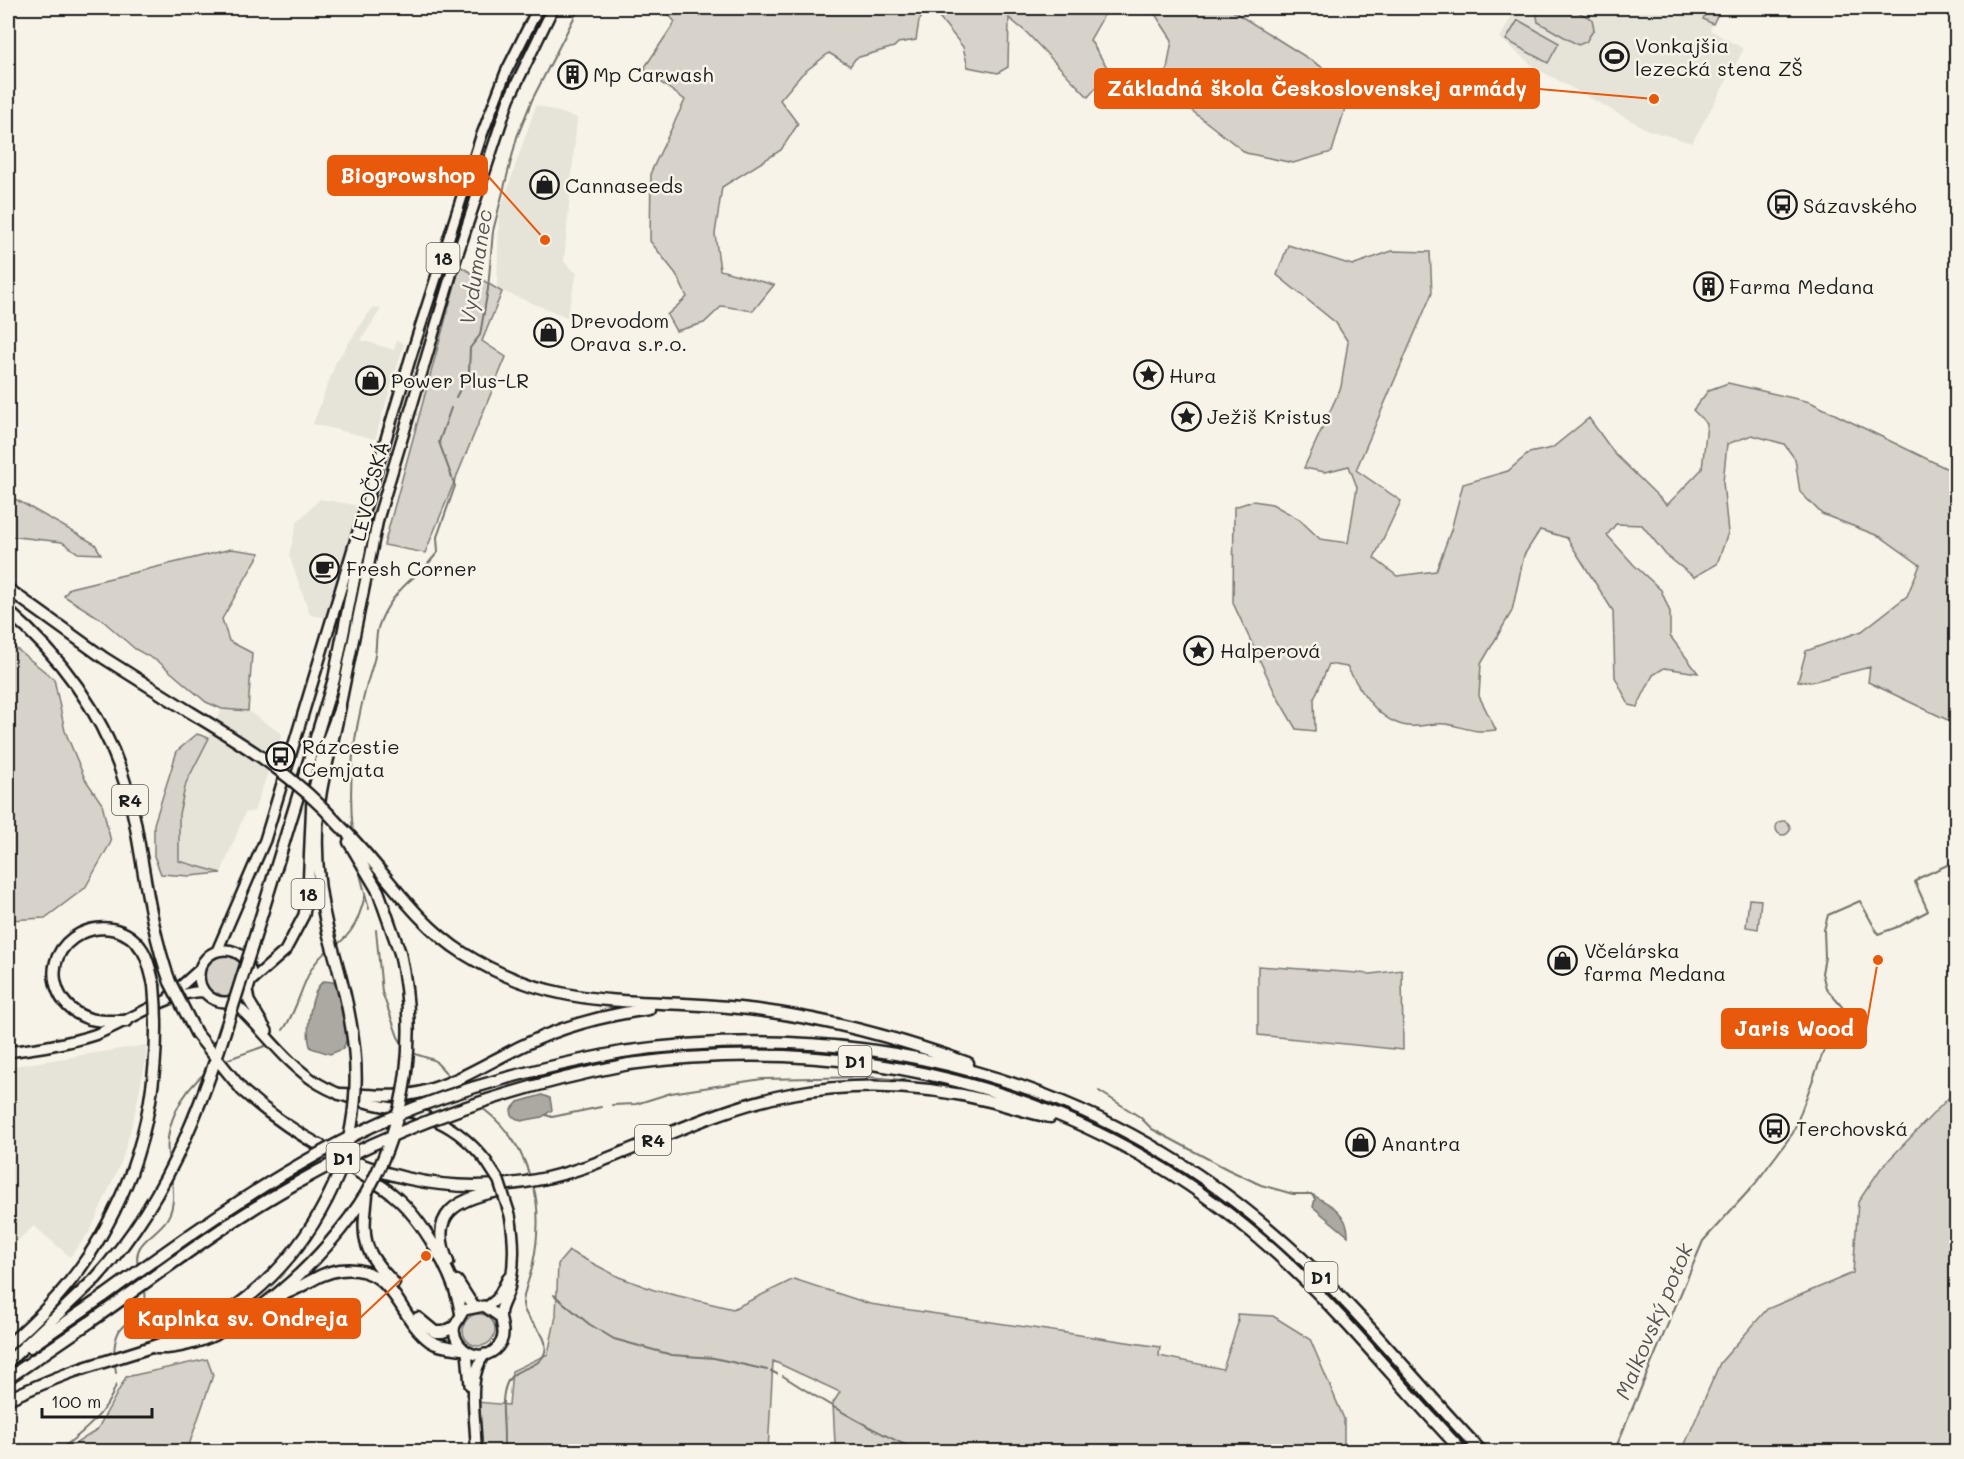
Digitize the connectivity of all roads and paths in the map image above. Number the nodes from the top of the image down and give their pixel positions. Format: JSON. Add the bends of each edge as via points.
{"nodes":[{"id":1,"x":538,"y":8,"type":"edge"},
{"id":2,"x":553,"y":8,"type":"edge"},
{"id":3,"x":364,"y":516,"type":"junction"},
{"id":4,"x":8,"y":589,"type":"edge"},
{"id":5,"x":8,"y":611,"type":"edge"},
{"id":6,"x":340,"y":705,"type":"junction"},
{"id":7,"x":340,"y":826,"type":"junction"},
{"id":8,"x":154,"y":928,"type":"junction"},
{"id":9,"x":217,"y":951,"type":"junction"},
{"id":10,"x":200,"y":970,"type":"junction"},
{"id":11,"x":154,"y":985,"type":"junction"},
{"id":12,"x":249,"y":986,"type":"junction"},
{"id":13,"x":204,"y":993,"type":"junction"},
{"id":14,"x":164,"y":1002,"type":"junction"},
{"id":15,"x":232,"y":1002,"type":"junction"},
{"id":16,"x":682,"y":1006,"type":"junction"},
{"id":17,"x":127,"y":1021,"type":"junction"},
{"id":18,"x":269,"y":1036,"type":"junction"},
{"id":19,"x":8,"y":1052,"type":"edge"},
{"id":20,"x":1001,"y":1079,"type":"junction"},
{"id":21,"x":339,"y":1094,"type":"junction"},
{"id":22,"x":1074,"y":1122,"type":"junction"},
{"id":23,"x":335,"y":1155,"type":"junction"},
{"id":24,"x":521,"y":1183,"type":"junction"},
{"id":25,"x":368,"y":1192,"type":"junction"},
{"id":26,"x":511,"y":1273,"type":"junction"},
{"id":27,"x":272,"y":1298,"type":"junction"},
{"id":28,"x":473,"y":1306,"type":"junction"},
{"id":29,"x":487,"y":1307,"type":"junction"},
{"id":30,"x":460,"y":1313,"type":"junction"},
{"id":31,"x":500,"y":1317,"type":"junction"},
{"id":32,"x":454,"y":1327,"type":"junction"},
{"id":33,"x":8,"y":1345,"type":"edge"},
{"id":34,"x":149,"y":1348,"type":"junction"},
{"id":35,"x":464,"y":1350,"type":"junction"},
{"id":36,"x":485,"y":1354,"type":"junction"},
{"id":37,"x":8,"y":1362,"type":"edge"},
{"id":38,"x":8,"y":1378,"type":"edge"},
{"id":39,"x":8,"y":1399,"type":"edge"},
{"id":40,"x":474,"y":1402,"type":"junction"},
{"id":41,"x":477,"y":1452,"type":"edge"},
{"id":42,"x":1463,"y":1452,"type":"edge"},
{"id":43,"x":1482,"y":1452,"type":"edge"}],
"edges":[{"from":1,"to":3,"type":"main road","name":"LEVOČSKÁ","number":"18","via":[[506,72],[481,137]]},
{"from":2,"to":6,"type":"main road","name":"LEVOČSKÁ","number":"18","via":[[500,122],[431,340],[378,519]]},
{"from":3,"to":9,"type":"main road","name":"LEVOČSKÁ","number":"18","via":[[265,840]]},
{"from":3,"to":37,"type":"highway","bridge":true,"via":[[340,658],[211,1077],[184,1146],[146,1215],[96,1278]]},
{"from":4,"to":7,"type":"highway","bridge":true,"via":[[104,658],[279,768],[312,795]]},
{"from":5,"to":8,"type":"highway","number":"R4","via":[[70,675],[109,739],[130,799]]},
{"from":6,"to":12,"type":"main road","name":"LEVOČSKÁ","number":"18","via":[[312,797],[304,915],[285,951]]},
{"from":6,"to":34,"type":"highway","bridge":true,"via":[[317,826],[318,877],[347,999],[357,1066],[351,1129],[339,1173],[310,1230],[270,1278],[210,1323]]},
{"from":7,"to":16,"type":"highway","via":[[411,909],[444,940],[495,971],[549,991],[607,1002]]},
{"from":7,"to":25,"type":"highway","bridge":true,"via":[[387,910],[400,953],[408,1003],[408,1061],[399,1116]]},
{"from":8,"to":11,"type":"highway"},
{"from":8,"to":23,"type":"highway","number":"R4","bridge":true,"via":[[170,982],[196,1033],[243,1092],[295,1133]]},
{"from":9,"to":10,"type":"main road","name":"LEVOČSKÁ","number":"18","via":[[204,960]]},
{"from":9,"to":12,"type":"main road","via":[[230,950],[244,958],[251,969]]},
{"from":10,"to":13,"type":"main road"},
{"from":10,"to":14,"type":"main road","name":"LEVOČSKÁ","number":"18"},
{"from":11,"to":17,"type":"highway","via":[[144,952],[125,933],[93,928],[67,942],[55,970],[57,988],[65,1002],[90,1019]]},
{"from":11,"to":33,"type":"highway","bridge":true,"via":[[155,1071],[148,1118],[130,1173],[107,1229],[83,1267],[49,1308]]},
{"from":12,"to":15,"type":"main road","name":"LEVOČSKÁ","number":"18"},
{"from":12,"to":18,"type":"main road","via":[[252,1006]]},
{"from":13,"to":14,"type":"main road","name":"LEVOČSKÁ","number":"18","via":[[190,992]]},
{"from":13,"to":15,"type":"main road","name":"LEVOČSKÁ","number":"18","via":[[217,1001]]},
{"from":14,"to":17,"type":"main road","name":"LEVOČSKÁ","number":"18"},
{"from":15,"to":18,"type":"main road"},
{"from":16,"to":20,"type":"highway","via":[[755,1010],[821,1022],[968,1062]]},
{"from":16,"to":21,"type":"highway","via":[[632,1011],[566,1028],[443,1085],[400,1096]]},
{"from":17,"to":19,"type":"main road","name":"LEVOČSKÁ","number":"18","via":[[76,1040]]},
{"from":18,"to":21,"type":"main road","via":[[306,1075]]},
{"from":20,"to":37,"type":"highway","number":"D1","bridge":true,"via":[[915,1057],[809,1043],[712,1042],[622,1052],[501,1079],[364,1130],[244,1198]]},
{"from":20,"to":43,"type":"highway","number":"D1","via":[[1131,1135],[1240,1206],[1316,1272]]},
{"from":21,"to":26,"type":"main road","bridge":true,"via":[[435,1119],[465,1139],[486,1161],[501,1186],[514,1240]]},
{"from":22,"to":24,"type":"highway","number":"R4","via":[[924,1090],[860,1087],[813,1091],[726,1111],[589,1166]]},
{"from":22,"to":38,"type":"highway","number":"D1","bridge":true,"via":[[987,1089],[928,1074],[820,1057],[732,1054],[629,1065],[557,1079],[422,1122],[268,1199]]},
{"from":22,"to":42,"type":"highway","number":"D1","via":[[1172,1175],[1266,1245],[1333,1308]]},
{"from":23,"to":24,"type":"highway","number":"R4","via":[[391,1175],[433,1184]]},
{"from":23,"to":30,"type":"highway","via":[[391,1193],[410,1211],[439,1257]]},
{"from":24,"to":28,"type":"highway","via":[[461,1201],[444,1221],[442,1247],[462,1292]]},
{"from":25,"to":27,"type":"highway","via":[[325,1251]]},
{"from":25,"to":32,"type":"highway","via":[[363,1230],[372,1258],[427,1328],[439,1333]]},
{"from":26,"to":29,"type":"main road","via":[[497,1299]]},
{"from":26,"to":31,"type":"main road"},
{"from":27,"to":34,"type":"highway","via":[[212,1334],[170,1348]]},
{"from":27,"to":35,"type":"highway","via":[[290,1293],[323,1274],[358,1270],[391,1289],[420,1332],[431,1341]]},
{"from":28,"to":29,"type":"main road"},
{"from":28,"to":30,"type":"main road"},
{"from":29,"to":31,"type":"main road"},
{"from":30,"to":32,"type":"main road"},
{"from":31,"to":36,"type":"main road","via":[[504,1330],[501,1341]]},
{"from":32,"to":35,"type":"main road","via":[[455,1339]]},
{"from":34,"to":39,"type":"highway","via":[[73,1372]]},
{"from":35,"to":36,"type":"main road"},
{"from":35,"to":40,"type":"main road"},
{"from":36,"to":40,"type":"main road","via":[[476,1368]]},
{"from":40,"to":41,"type":"main road"}]}
